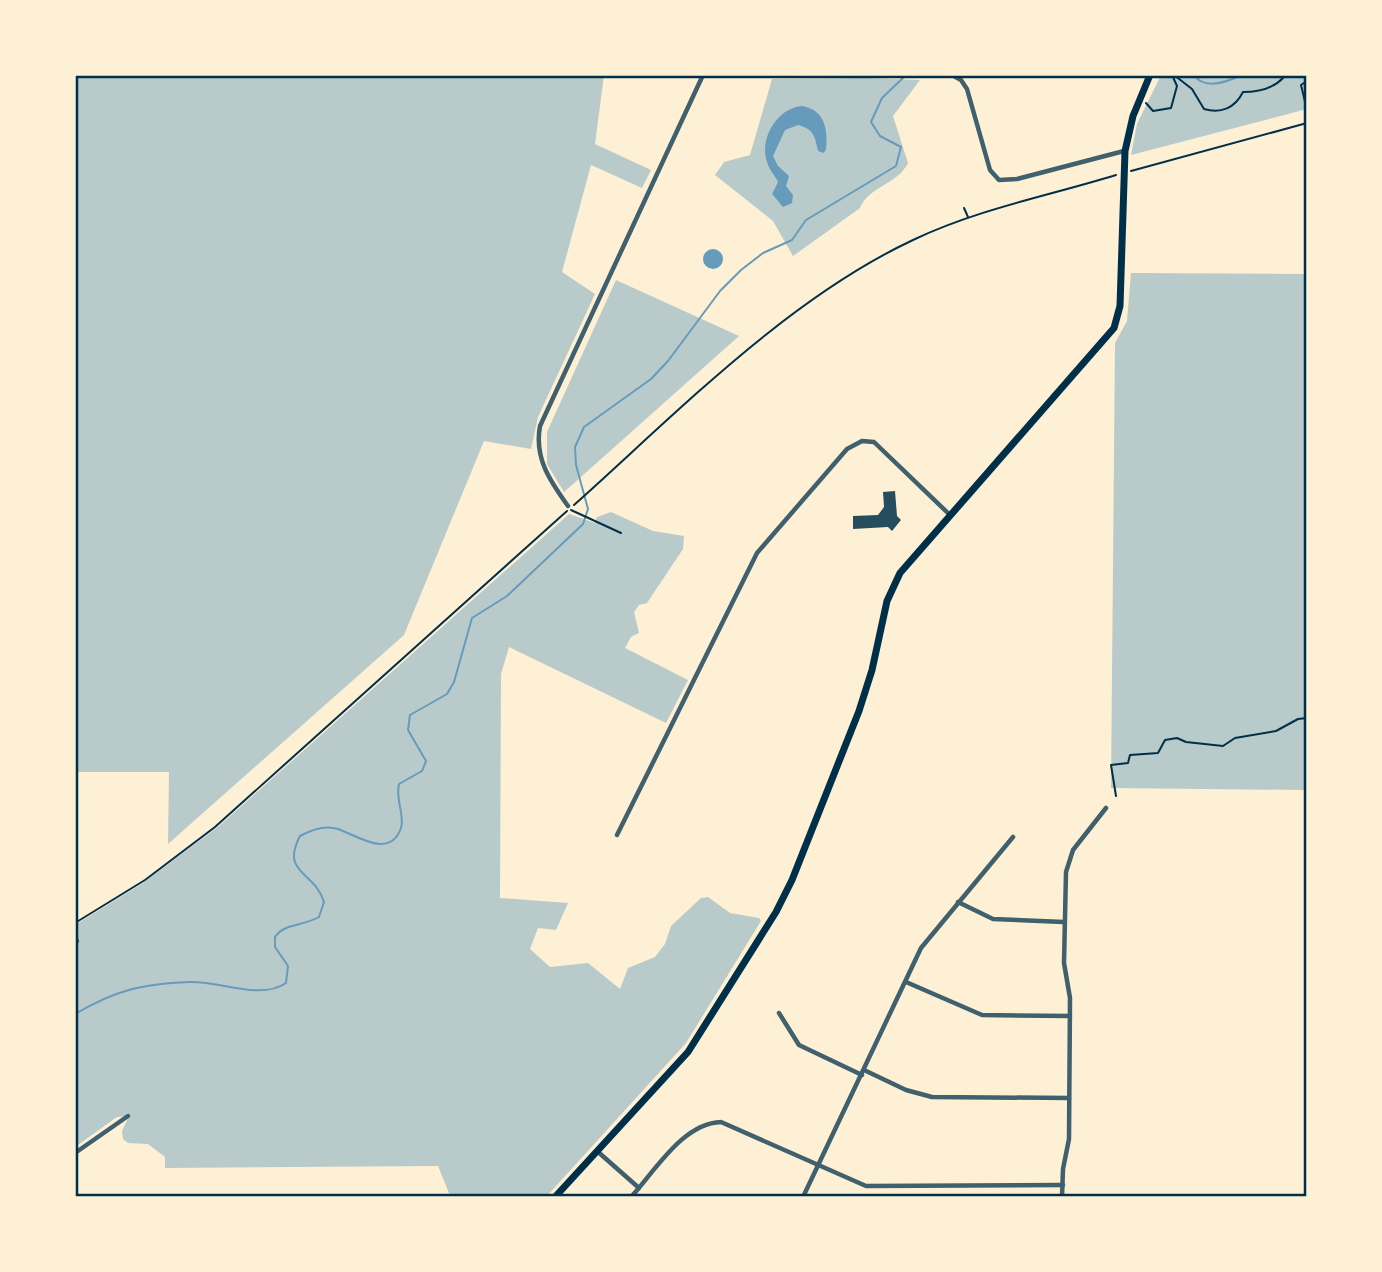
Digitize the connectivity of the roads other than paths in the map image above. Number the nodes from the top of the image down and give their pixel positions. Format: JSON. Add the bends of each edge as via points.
{"nodes":[{"id":1,"x":703,"y":75,"type":"edge"},
{"id":2,"x":952,"y":75,"type":"edge"},
{"id":3,"x":1150,"y":75,"type":"edge"},
{"id":4,"x":1125,"y":151,"type":"junction"},
{"id":5,"x":570,"y":507,"type":"road end"},
{"id":6,"x":950,"y":515,"type":"junction"},
{"id":7,"x":1106,"y":808,"type":"dead end"},
{"id":8,"x":617,"y":835,"type":"dead end"},
{"id":9,"x":1013,"y":837,"type":"dead end"},
{"id":10,"x":958,"y":902,"type":"junction"},
{"id":11,"x":1064,"y":922,"type":"junction"},
{"id":12,"x":906,"y":982,"type":"junction"},
{"id":13,"x":779,"y":1013,"type":"dead end"},
{"id":14,"x":1070,"y":1016,"type":"junction"},
{"id":15,"x":863,"y":1073,"type":"junction"},
{"id":16,"x":1069,"y":1098,"type":"junction"},
{"id":17,"x":128,"y":1116,"type":"dead end"},
{"id":18,"x":597,"y":1151,"type":"junction"},
{"id":19,"x":75,"y":1153,"type":"edge"},
{"id":20,"x":818,"y":1166,"type":"junction"},
{"id":21,"x":1063,"y":1185,"type":"junction"},
{"id":22,"x":639,"y":1188,"type":"junction"},
{"id":23,"x":555,"y":1197,"type":"edge"},
{"id":24,"x":632,"y":1197,"type":"edge"},
{"id":25,"x":803,"y":1197,"type":"edge"},
{"id":26,"x":1062,"y":1197,"type":"edge"}],
"edges":[{"from":1,"to":5,"type":"street","via":[[540,426],[541,461]]},
{"from":2,"to":4,"type":"street","via":[[965,85],[990,170],[999,180]]},
{"from":3,"to":4,"type":"main road"},
{"from":4,"to":6,"type":"main road","via":[[1121,298],[1116,323],[1103,344]]},
{"from":6,"to":8,"type":"street","via":[[874,442],[858,443],[841,455],[757,553]]},
{"from":6,"to":18,"type":"main road","via":[[905,566],[889,595],[863,699],[783,899],[699,1039]]},
{"from":7,"to":11,"type":"street","via":[[1068,861]]},
{"from":9,"to":10,"type":"street"},
{"from":10,"to":11,"type":"street","via":[[993,919]]},
{"from":10,"to":12,"type":"street","via":[[928,938]]},
{"from":11,"to":14,"type":"street"},
{"from":12,"to":14,"type":"street","via":[[982,1016]]},
{"from":12,"to":15,"type":"street"},
{"from":13,"to":15,"type":"street","via":[[799,1045]]},
{"from":14,"to":16,"type":"street"},
{"from":15,"to":16,"type":"street","via":[[932,1097]]},
{"from":15,"to":20,"type":"street"},
{"from":16,"to":21,"type":"street"},
{"from":17,"to":19,"type":"street"},
{"from":18,"to":22,"type":"street"},
{"from":18,"to":23,"type":"main road"},
{"from":20,"to":21,"type":"street","via":[[866,1186]]},
{"from":20,"to":22,"type":"street","via":[[730,1124],[712,1122],[690,1133]]},
{"from":20,"to":25,"type":"street"},
{"from":21,"to":26,"type":"street"},
{"from":22,"to":24,"type":"street"}]}
